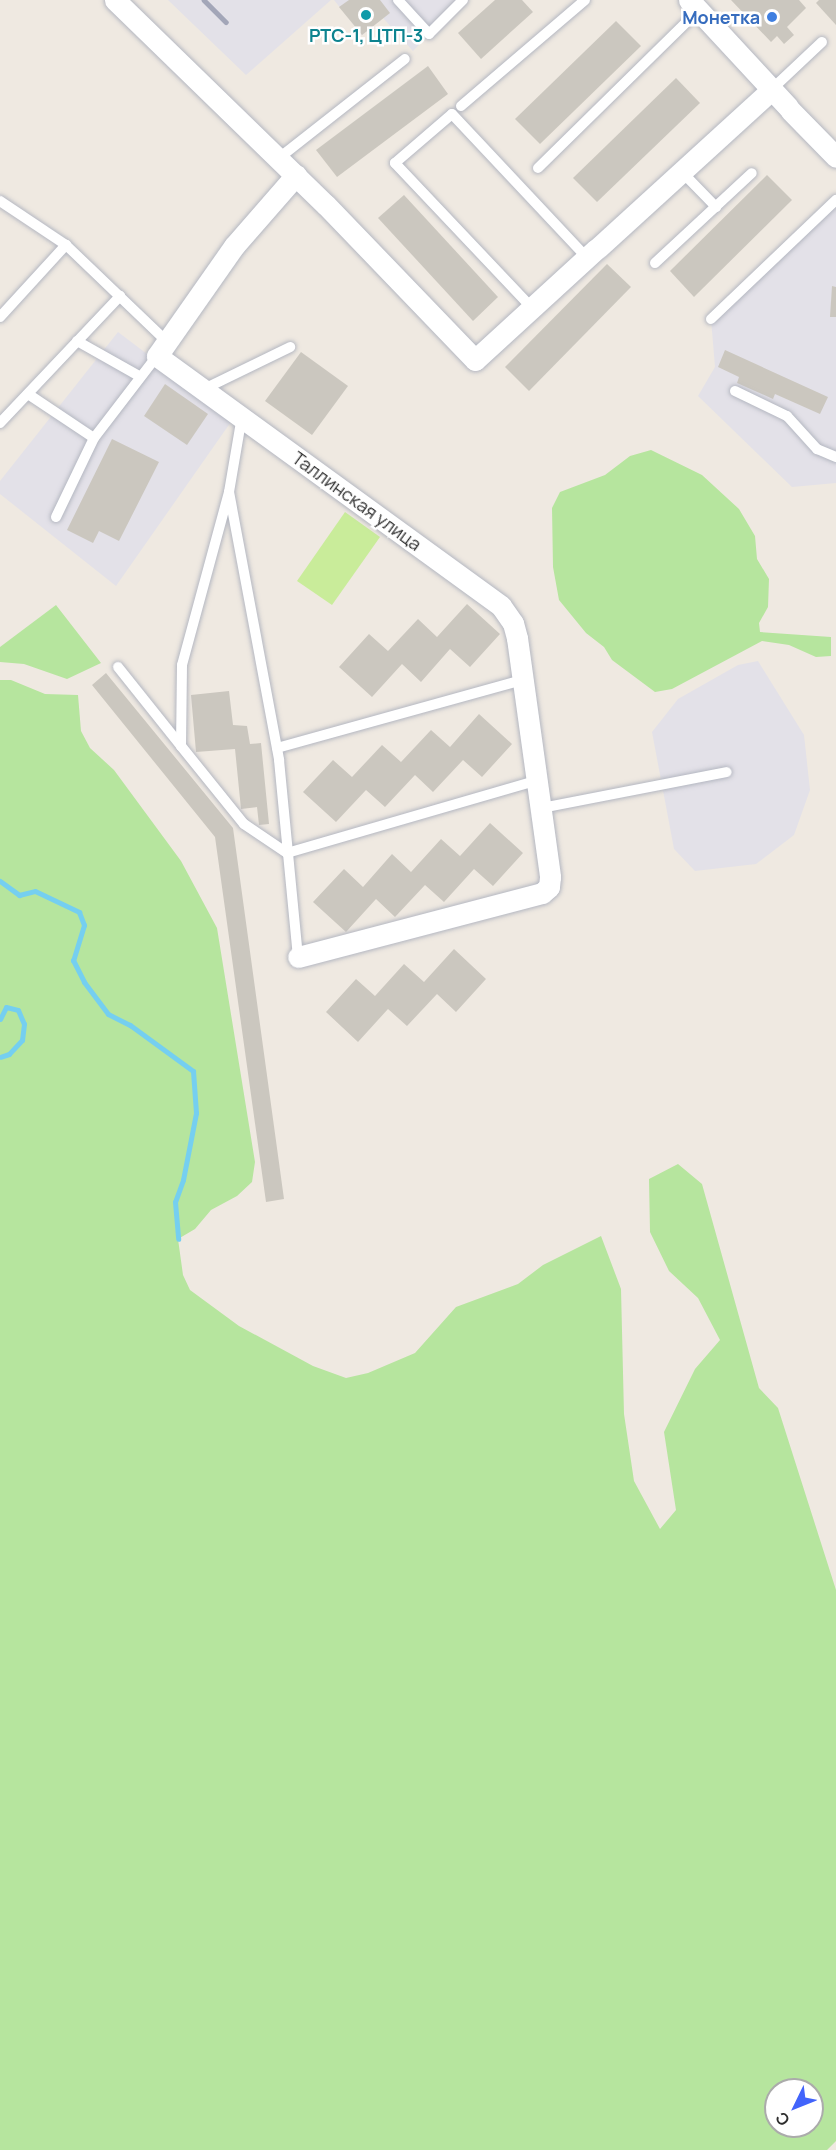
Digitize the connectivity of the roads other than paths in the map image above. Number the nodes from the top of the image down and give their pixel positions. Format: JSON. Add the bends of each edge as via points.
{"nodes":[{"id":1,"x":115,"y":0,"type":"edge"},
{"id":2,"x":398,"y":0,"type":"edge"},
{"id":3,"x":463,"y":0,"type":"edge"},
{"id":4,"x":585,"y":0,"type":"edge"},
{"id":5,"x":694,"y":5,"type":"edge"},
{"id":6,"x":822,"y":42,"type":"dead end"},
{"id":7,"x":405,"y":59,"type":"dead end"},
{"id":8,"x":771,"y":90,"type":"junction"},
{"id":9,"x":457,"y":109,"type":"junction"},
{"id":10,"x":836,"y":157,"type":"edge"},
{"id":11,"x":279,"y":158,"type":"junction"},
{"id":12,"x":538,"y":168,"type":"dead end"},
{"id":13,"x":682,"y":172,"type":"junction"},
{"id":14,"x":752,"y":173,"type":"dead end"},
{"id":15,"x":296,"y":175,"type":"junction"},
{"id":16,"x":836,"y":200,"type":"edge"},
{"id":17,"x":0,"y":201,"type":"edge"},
{"id":18,"x":716,"y":207,"type":"junction"},
{"id":19,"x":66,"y":245,"type":"junction"},
{"id":20,"x":594,"y":252,"type":"junction"},
{"id":21,"x":656,"y":263,"type":"dead end"},
{"id":22,"x":120,"y":296,"type":"junction"},
{"id":23,"x":533,"y":309,"type":"junction"},
{"id":24,"x":0,"y":317,"type":"edge"},
{"id":25,"x":711,"y":319,"type":"dead end"},
{"id":26,"x":77,"y":341,"type":"junction"},
{"id":27,"x":291,"y":347,"type":"dead end"},
{"id":28,"x":162,"y":349,"type":"junction"},
{"id":29,"x":139,"y":376,"type":"junction"},
{"id":30,"x":204,"y":389,"type":"junction"},
{"id":31,"x":735,"y":391,"type":"dead end"},
{"id":32,"x":27,"y":394,"type":"junction"},
{"id":33,"x":242,"y":416,"type":"junction"},
{"id":34,"x":0,"y":423,"type":"edge"},
{"id":35,"x":94,"y":438,"type":"junction"},
{"id":36,"x":836,"y":457,"type":"edge"},
{"id":37,"x":229,"y":492,"type":"junction"},
{"id":38,"x":56,"y":517,"type":"dead end"},
{"id":39,"x":118,"y":667,"type":"dead end"},
{"id":40,"x":522,"y":680,"type":"junction"},
{"id":41,"x":181,"y":746,"type":"junction"},
{"id":42,"x":278,"y":748,"type":"junction"},
{"id":43,"x":727,"y":772,"type":"dead end"},
{"id":44,"x":538,"y":780,"type":"junction"},
{"id":45,"x":542,"y":808,"type":"junction"},
{"id":46,"x":287,"y":853,"type":"junction"},
{"id":47,"x":298,"y":957,"type":"joint"}],
"edges":[{"from":1,"to":11,"type":"street"},
{"from":2,"to":3,"type":"lane","via":[[429,34]]},
{"from":4,"to":9,"type":"lane"},
{"from":5,"to":8,"type":"street"},
{"from":5,"to":12,"type":"lane"},
{"from":6,"to":8,"type":"lane"},
{"from":7,"to":11,"type":"lane"},
{"from":8,"to":10,"type":"street"},
{"from":8,"to":13,"type":"street"},
{"from":9,"to":20,"type":"lane"},
{"from":9,"to":23,"type":"lane","via":[[395,163]]},
{"from":11,"to":15,"type":"street"},
{"from":13,"to":18,"type":"lane"},
{"from":13,"to":20,"type":"street"},
{"from":14,"to":18,"type":"lane"},
{"from":15,"to":23,"type":"street","via":[[476,360]]},
{"from":15,"to":28,"type":"street","via":[[234,246]]},
{"from":16,"to":25,"type":"lane"},
{"from":17,"to":19,"type":"lane"},
{"from":18,"to":21,"type":"lane"},
{"from":19,"to":22,"type":"lane"},
{"from":19,"to":24,"type":"lane"},
{"from":20,"to":23,"type":"street"},
{"from":22,"to":26,"type":"lane"},
{"from":22,"to":28,"type":"lane"},
{"from":26,"to":29,"type":"lane"},
{"from":26,"to":32,"type":"lane"},
{"from":27,"to":30,"type":"lane"},
{"from":28,"to":29,"type":"lane"},
{"from":28,"to":30,"type":"street","name":"Таллинская улица"},
{"from":29,"to":35,"type":"lane"},
{"from":30,"to":33,"type":"street","name":"Таллинская улица"},
{"from":31,"to":36,"type":"lane","via":[[788,416],[817,449]]},
{"from":32,"to":34,"type":"lane"},
{"from":32,"to":35,"type":"lane"},
{"from":33,"to":37,"type":"lane"},
{"from":33,"to":40,"type":"street","name":"Таллинская улица","via":[[501,606],[513,623]]},
{"from":35,"to":38,"type":"lane"},
{"from":37,"to":41,"type":"lane","via":[[182,665]]},
{"from":37,"to":42,"type":"lane"},
{"from":39,"to":41,"type":"lane"},
{"from":40,"to":42,"type":"lane"},
{"from":40,"to":44,"type":"street","name":"Таллинская улица"},
{"from":41,"to":46,"type":"lane","via":[[244,824]]},
{"from":42,"to":46,"type":"lane"},
{"from":43,"to":45,"type":"lane"},
{"from":44,"to":45,"type":"street","name":"Таллинская улица"},
{"from":44,"to":46,"type":"lane"},
{"from":45,"to":47,"type":"street","name":"Таллинская улица","via":[[550,877],[549,887],[542,894]]},
{"from":46,"to":47,"type":"lane"}]}
